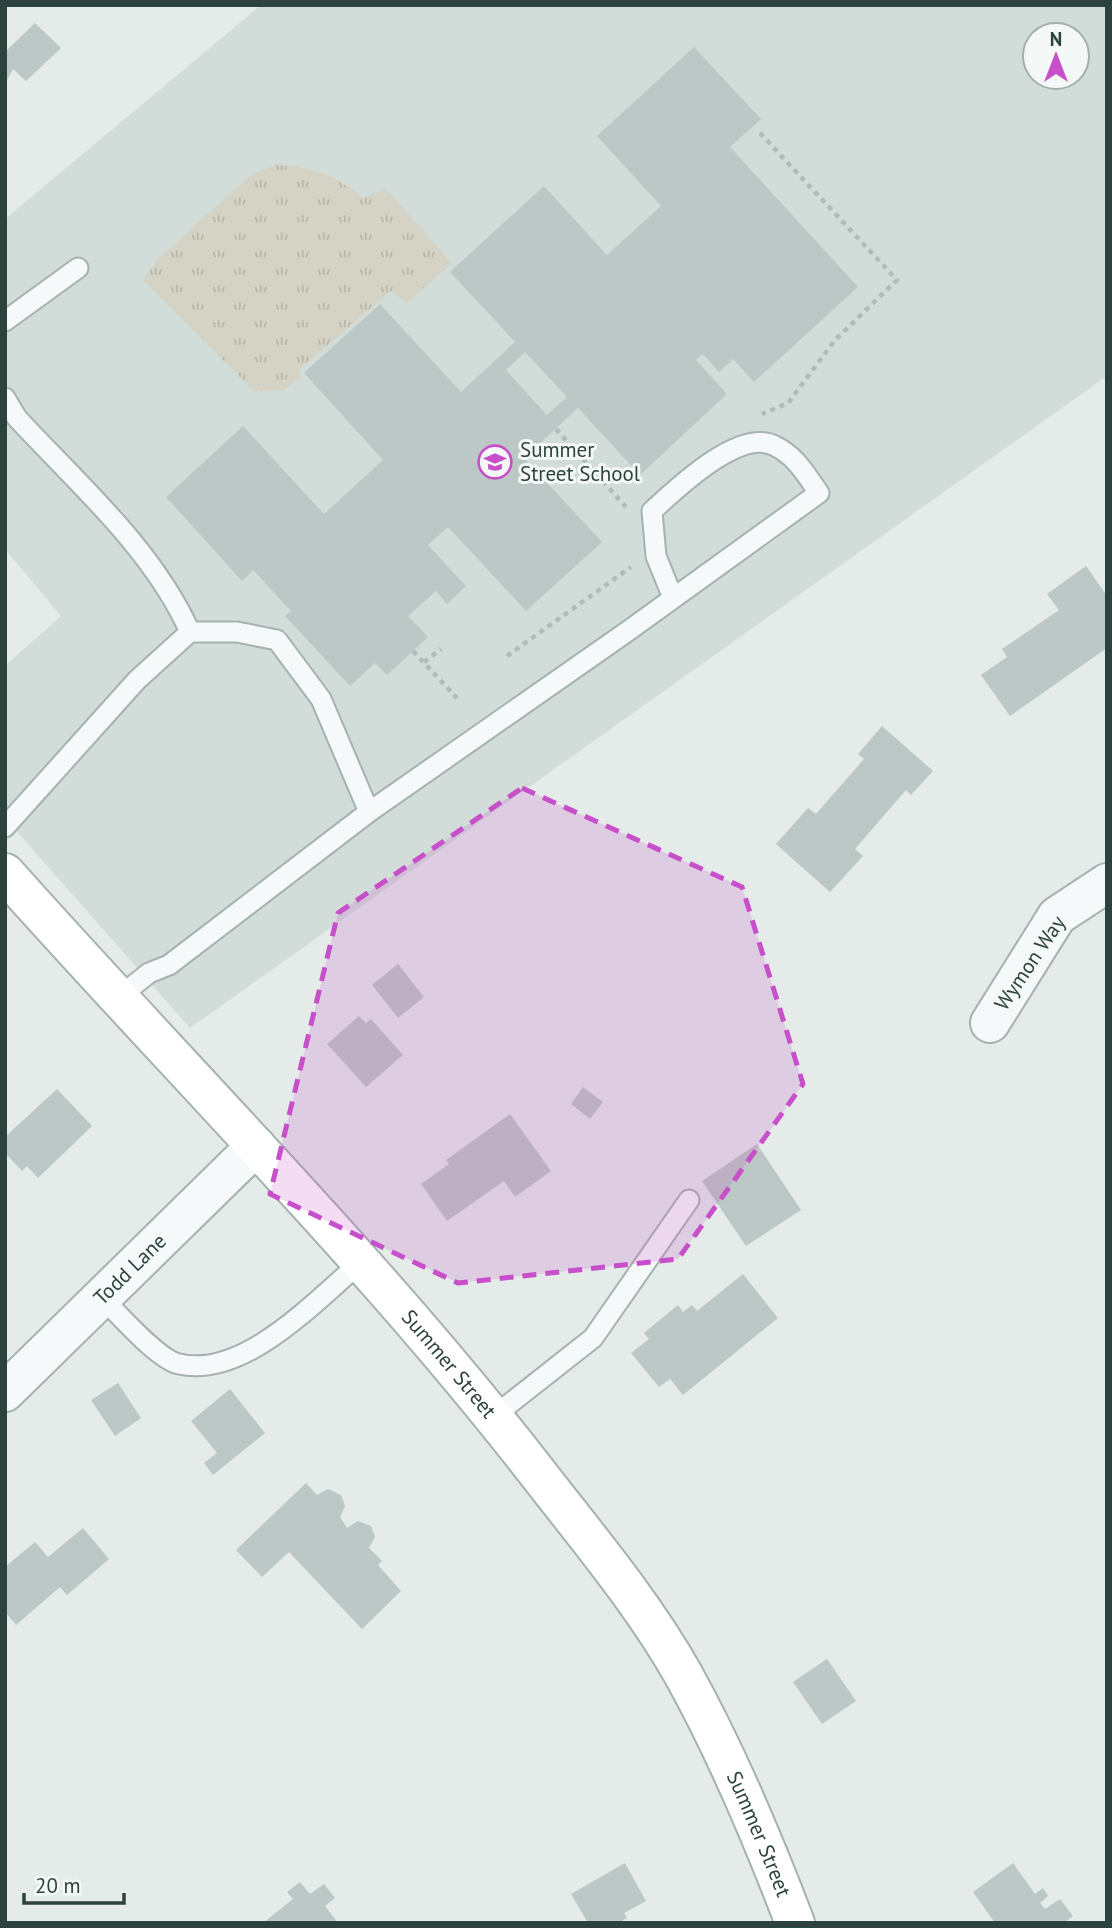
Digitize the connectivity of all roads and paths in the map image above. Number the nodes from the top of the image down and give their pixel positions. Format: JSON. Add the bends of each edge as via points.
{"nodes":[{"id":1,"x":760,"y":133,"type":"dead end"},
{"id":2,"x":78,"y":268,"type":"dead end"},
{"id":3,"x":5,"y":321,"type":"edge"},
{"id":4,"x":5,"y":398,"type":"edge"},
{"id":5,"x":751,"y":416,"type":"dead end"},
{"id":6,"x":556,"y":429,"type":"dead end"},
{"id":7,"x":633,"y":516,"type":"dead end"},
{"id":8,"x":634,"y":555,"type":"dead end"},
{"id":9,"x":673,"y":598,"type":"junction"},
{"id":10,"x":190,"y":632,"type":"junction"},
{"id":11,"x":441,"y":649,"type":"dead end"},
{"id":12,"x":413,"y":651,"type":"dead end"},
{"id":13,"x":507,"y":656,"type":"dead end"},
{"id":14,"x":424,"y":662,"type":"junction"},
{"id":15,"x":457,"y":698,"type":"dead end"},
{"id":16,"x":369,"y":812,"type":"junction"},
{"id":17,"x":5,"y":827,"type":"edge"},
{"id":18,"x":5,"y":873,"type":"edge"},
{"id":19,"x":1107,"y":883,"type":"edge"},
{"id":20,"x":119,"y":997,"type":"junction"},
{"id":21,"x":990,"y":1023,"type":"dead end"},
{"id":22,"x":256,"y":1146,"type":"junction"},
{"id":23,"x":688,"y":1200,"type":"dead end"},
{"id":24,"x":360,"y":1263,"type":"junction"},
{"id":25,"x":102,"y":1298,"type":"junction"},
{"id":26,"x":5,"y":1391,"type":"edge"},
{"id":27,"x":494,"y":1416,"type":"junction"},
{"id":28,"x":795,"y":1923,"type":"edge"}],
"edges":[{"from":1,"to":5,"type":"path","via":[[897,280],[835,341],[788,403]]},
{"from":2,"to":3,"type":"lane"},
{"from":4,"to":10,"type":"lane","via":[[17,418],[143,555]]},
{"from":6,"to":7,"type":"path"},
{"from":8,"to":13,"type":"path","via":[[631,568]]},
{"from":9,"to":9,"type":"lane","via":[[818,493],[796,460],[772,444],[744,444],[692,474],[652,511],[656,556]]},
{"from":9,"to":16,"type":"lane"},
{"from":10,"to":16,"type":"lane","via":[[237,632],[277,640],[321,699]]},
{"from":10,"to":17,"type":"lane","via":[[137,680]]},
{"from":11,"to":14,"type":"path"},
{"from":12,"to":14,"type":"path"},
{"from":14,"to":15,"type":"path"},
{"from":16,"to":20,"type":"lane","via":[[180,957],[149,973]]},
{"from":18,"to":20,"type":"main road","name":"Summer Street"},
{"from":19,"to":21,"type":"street","name":"Wymon Way","via":[[1057,916]]},
{"from":20,"to":22,"type":"main road","name":"Summer Street"},
{"from":22,"to":24,"type":"main road","name":"Summer Street"},
{"from":22,"to":25,"type":"street","name":"Todd Lane"},
{"from":23,"to":27,"type":"lane","via":[[593,1338]]},
{"from":24,"to":25,"type":"lane","via":[[282,1330],[224,1363],[177,1364],[146,1342]]},
{"from":24,"to":27,"type":"main road","name":"Summer Street"},
{"from":25,"to":26,"type":"street","name":"Todd Lane"},
{"from":27,"to":28,"type":"main road","name":"Summer Street","via":[[623,1582],[683,1674]]}]}
